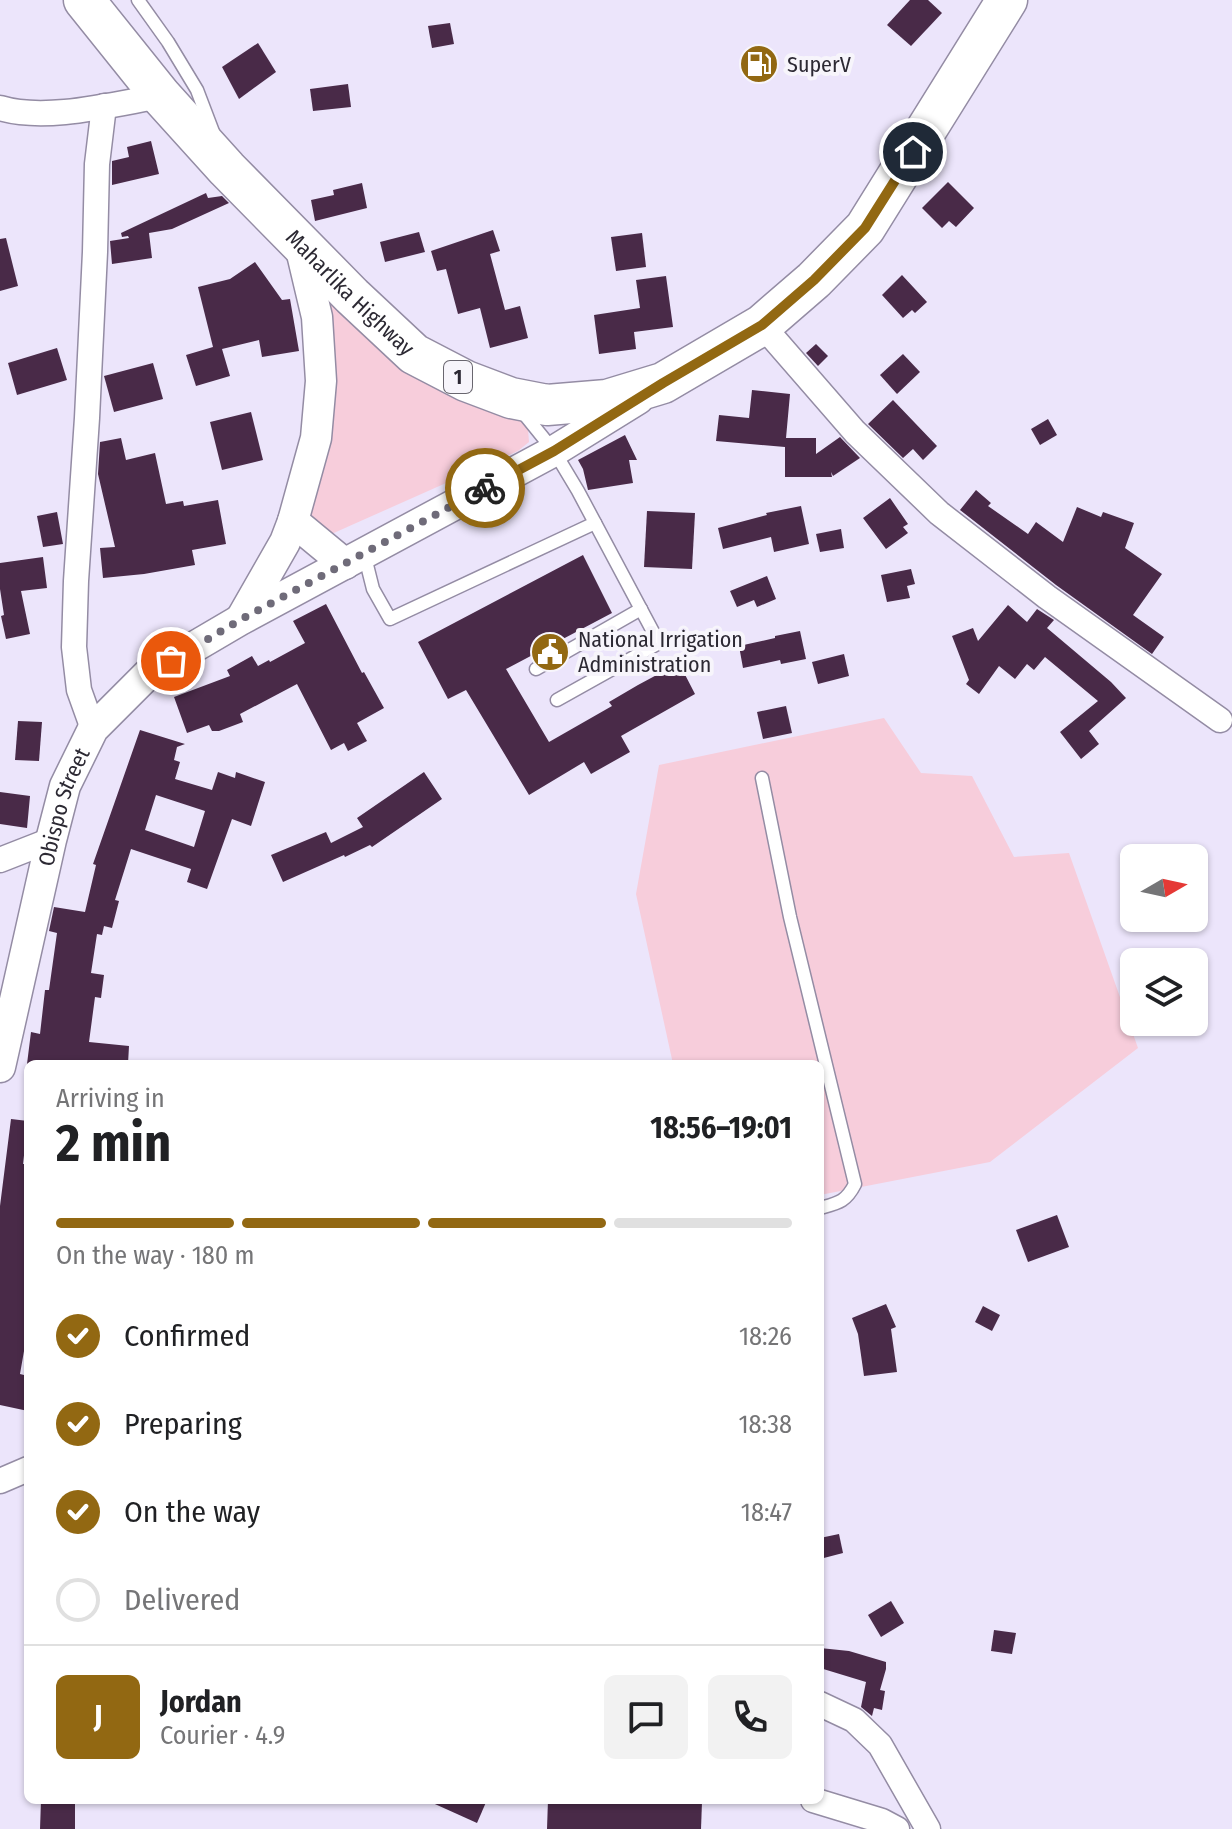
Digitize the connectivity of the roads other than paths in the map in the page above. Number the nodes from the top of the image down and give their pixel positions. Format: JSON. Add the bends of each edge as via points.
{"nodes":[{"id":1,"x":84,"y":0,"type":"edge"},
{"id":2,"x":138,"y":0,"type":"edge"},
{"id":3,"x":1007,"y":0,"type":"edge"},
{"id":4,"x":161,"y":96,"type":"junction"},
{"id":5,"x":104,"y":106,"type":"junction"},
{"id":6,"x":0,"y":108,"type":"edge"},
{"id":7,"x":227,"y":169,"type":"junction"},
{"id":8,"x":298,"y":240,"type":"junction"},
{"id":9,"x":762,"y":325,"type":"junction"},
{"id":10,"x":663,"y":383,"type":"junction"},
{"id":11,"x":511,"y":398,"type":"junction"},
{"id":12,"x":554,"y":451,"type":"junction"},
{"id":13,"x":293,"y":521,"type":"junction"},
{"id":14,"x":595,"y":523,"type":"junction"},
{"id":15,"x":355,"y":559,"type":"junction"},
{"id":16,"x":641,"y":609,"type":"junction"},
{"id":17,"x":240,"y":620,"type":"junction"},
{"id":18,"x":536,"y":669,"type":"dead end"},
{"id":19,"x":557,"y":700,"type":"dead end"},
{"id":20,"x":1220,"y":720,"type":"dead end"},
{"id":21,"x":93,"y":729,"type":"junction"},
{"id":22,"x":762,"y":778,"type":"dead end"},
{"id":23,"x":51,"y":840,"type":"junction"},
{"id":24,"x":0,"y":860,"type":"edge"},
{"id":25,"x":0,"y":1067,"type":"edge"},
{"id":26,"x":824,"y":1207,"type":"edge"},
{"id":27,"x":24,"y":1471,"type":"edge"},
{"id":28,"x":0,"y":1481,"type":"edge"},
{"id":29,"x":824,"y":1706,"type":"edge"},
{"id":30,"x":824,"y":1803,"type":"edge"},
{"id":31,"x":897,"y":1829,"type":"edge"},
{"id":32,"x":928,"y":1829,"type":"edge"}],
"edges":[{"from":1,"to":4,"type":"highway","name":"Maharlika Highway","number":"1"},
{"from":2,"to":7,"type":"lane","via":[[197,90]]},
{"from":3,"to":9,"type":"highway","name":"Maharlika Highway","number":"1","via":[[865,228]]},
{"from":4,"to":5,"type":"street"},
{"from":4,"to":7,"type":"highway","name":"Maharlika Highway","number":"1"},
{"from":5,"to":6,"type":"street","via":[[42,113]]},
{"from":5,"to":21,"type":"street","via":[[74,647],[79,690]]},
{"from":7,"to":8,"type":"highway","name":"Maharlika Highway","number":"1"},
{"from":8,"to":11,"type":"highway","name":"Maharlika Highway","number":"1","via":[[414,354]]},
{"from":8,"to":13,"type":"street","name":"Obispo Street","via":[[317,317],[321,381],[316,438]]},
{"from":9,"to":10,"type":"highway","name":"Maharlika Highway","number":"1"},
{"from":9,"to":20,"type":"street","via":[[855,432],[939,513]]},
{"from":10,"to":11,"type":"highway","name":"Maharlika Highway","number":"1","via":[[607,400],[547,405]]},
{"from":10,"to":12,"type":"street","name":"Obispo Street"},
{"from":11,"to":12,"type":"lane"},
{"from":12,"to":14,"type":"lane"},
{"from":12,"to":15,"type":"street","name":"Obispo Street"},
{"from":13,"to":15,"type":"street"},
{"from":13,"to":17,"type":"street","name":"Obispo Street"},
{"from":14,"to":15,"type":"lane","via":[[390,619]]},
{"from":14,"to":16,"type":"lane"},
{"from":15,"to":17,"type":"street","name":"Obispo Street"},
{"from":16,"to":18,"type":"lane"},
{"from":16,"to":19,"type":"lane","via":[[659,643]]},
{"from":17,"to":21,"type":"street","name":"Obispo Street","via":[[148,674]]},
{"from":21,"to":23,"type":"street","name":"Obispo Street","via":[[65,786]]},
{"from":22,"to":26,"type":"lane","via":[[855,1184],[841,1202]]},
{"from":23,"to":24,"type":"street"},
{"from":23,"to":25,"type":"street","name":"Obispo Street"},
{"from":27,"to":28,"type":"street"},
{"from":29,"to":32,"type":"street","via":[[854,1720],[880,1745]]},
{"from":30,"to":31,"type":"street"}]}
